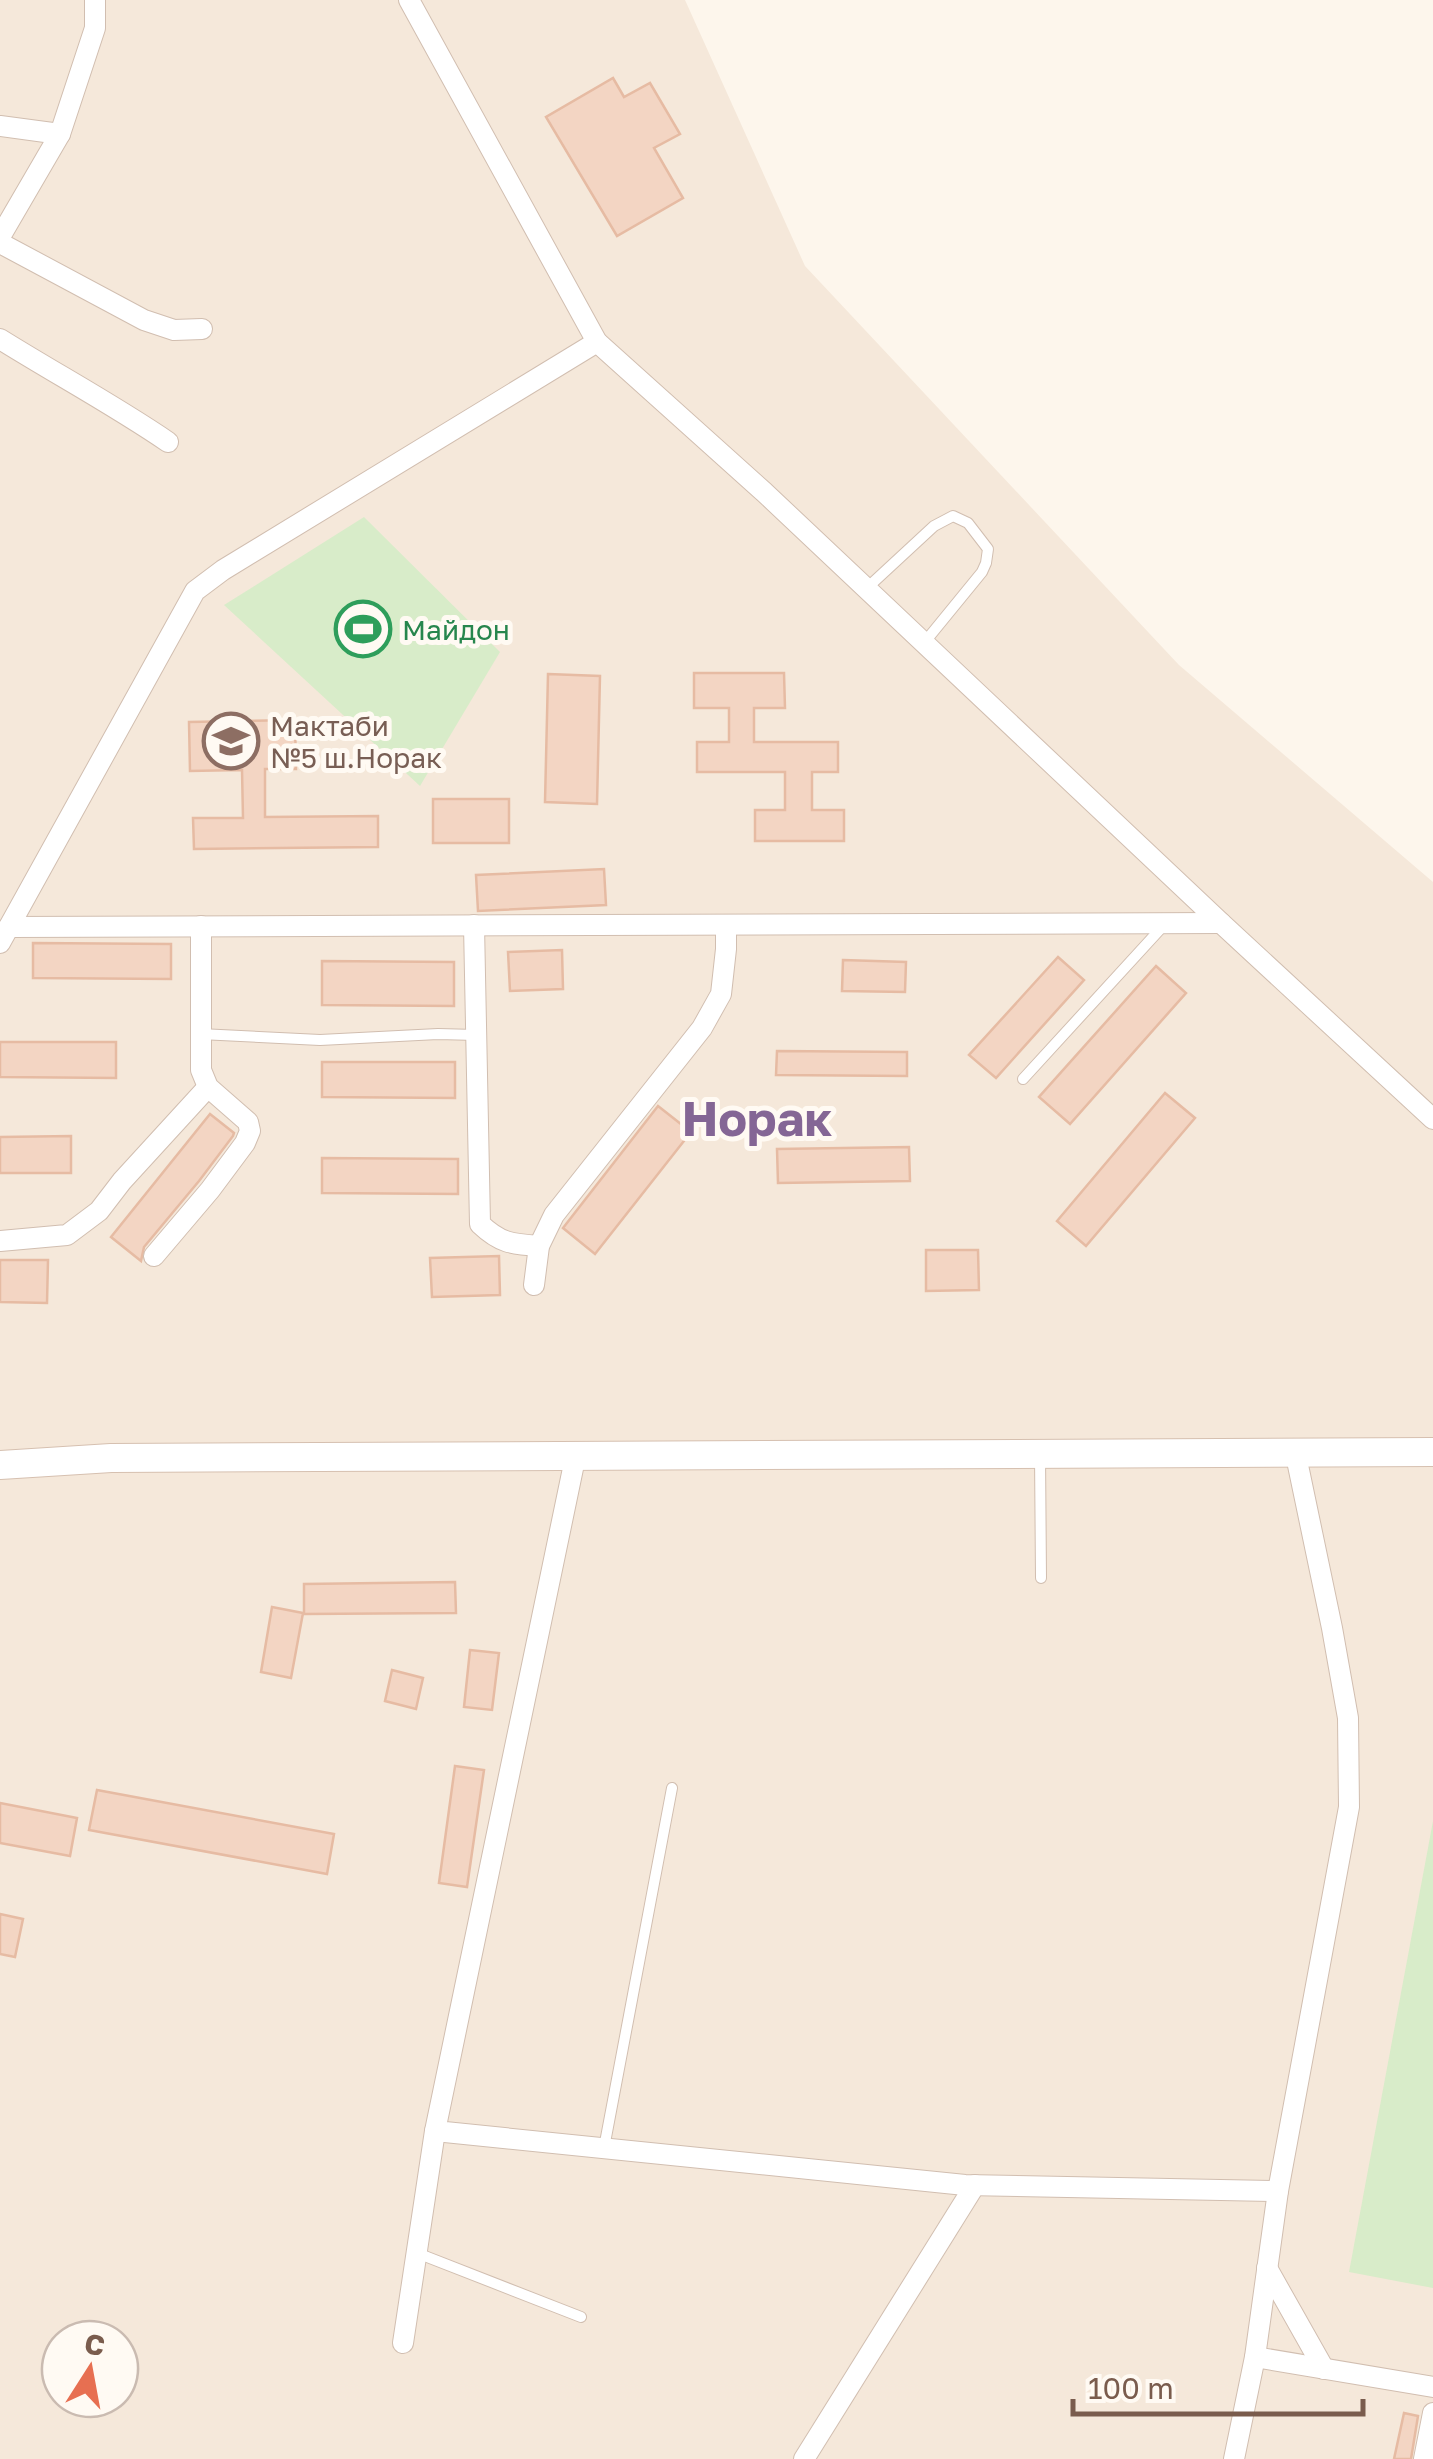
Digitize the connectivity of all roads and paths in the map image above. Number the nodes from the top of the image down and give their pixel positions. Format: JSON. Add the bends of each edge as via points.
{"nodes":[{"id":1,"x":95,"y":0,"type":"edge"},
{"id":2,"x":409,"y":0,"type":"edge"},
{"id":3,"x":0,"y":126,"type":"edge"},
{"id":4,"x":60,"y":134,"type":"junction"},
{"id":5,"x":0,"y":240,"type":"edge"},
{"id":6,"x":202,"y":329,"type":"dead end"},
{"id":7,"x":0,"y":340,"type":"edge"},
{"id":8,"x":597,"y":342,"type":"junction"},
{"id":9,"x":168,"y":442,"type":"dead end"},
{"id":10,"x":866,"y":588,"type":"junction"},
{"id":11,"x":924,"y":642,"type":"junction"},
{"id":12,"x":1166,"y":923,"type":"junction"},
{"id":13,"x":1221,"y":923,"type":"junction"},
{"id":14,"x":726,"y":924,"type":"junction"},
{"id":15,"x":474,"y":925,"type":"junction"},
{"id":16,"x":201,"y":926,"type":"junction"},
{"id":17,"x":4,"y":935,"type":"edge"},
{"id":18,"x":199,"y":1034,"type":"junction"},
{"id":19,"x":476,"y":1036,"type":"junction"},
{"id":20,"x":1023,"y":1079,"type":"dead end"},
{"id":21,"x":208,"y":1087,"type":"junction"},
{"id":22,"x":1433,"y":1119,"type":"edge"},
{"id":23,"x":0,"y":1242,"type":"edge"},
{"id":24,"x":539,"y":1246,"type":"junction"},
{"id":25,"x":154,"y":1256,"type":"dead end"},
{"id":26,"x":534,"y":1285,"type":"dead end"},
{"id":27,"x":1295,"y":1451,"type":"junction"},
{"id":28,"x":1433,"y":1452,"type":"edge"},
{"id":29,"x":1040,"y":1453,"type":"junction"},
{"id":30,"x":576,"y":1454,"type":"junction"},
{"id":31,"x":0,"y":1464,"type":"edge"},
{"id":32,"x":1041,"y":1578,"type":"dead end"},
{"id":33,"x":672,"y":1788,"type":"dead end"},
{"id":34,"x":435,"y":2131,"type":"junction"},
{"id":35,"x":604,"y":2148,"type":"junction"},
{"id":36,"x":976,"y":2185,"type":"junction"},
{"id":37,"x":1278,"y":2191,"type":"junction"},
{"id":38,"x":416,"y":2252,"type":"junction"},
{"id":39,"x":1268,"y":2268,"type":"junction"},
{"id":40,"x":582,"y":2317,"type":"dead end"},
{"id":41,"x":402,"y":2342,"type":"dead end"},
{"id":42,"x":1255,"y":2357,"type":"junction"},
{"id":43,"x":1324,"y":2368,"type":"junction"},
{"id":44,"x":1433,"y":2387,"type":"edge"},
{"id":45,"x":1433,"y":2413,"type":"edge"},
{"id":46,"x":804,"y":2459,"type":"edge"},
{"id":47,"x":1234,"y":2459,"type":"edge"},
{"id":48,"x":1424,"y":2459,"type":"edge"}],
"edges":[{"from":1,"to":4,"type":"street","via":[[96,28]]},
{"from":2,"to":8,"type":"street"},
{"from":3,"to":4,"type":"street"},
{"from":4,"to":5,"type":"street"},
{"from":5,"to":6,"type":"street","via":[[144,320],[174,330]]},
{"from":7,"to":9,"type":"street"},
{"from":8,"to":10,"type":"street"},
{"from":8,"to":17,"type":"street","via":[[195,591]]},
{"from":10,"to":11,"type":"street"},
{"from":10,"to":11,"type":"lane","via":[[934,526],[953,516],[968,523],[988,548],[986,563]]},
{"from":11,"to":13,"type":"street"},
{"from":12,"to":13,"type":"street"},
{"from":12,"to":14,"type":"street"},
{"from":12,"to":20,"type":"lane"},
{"from":13,"to":22,"type":"street"},
{"from":14,"to":15,"type":"street"},
{"from":14,"to":24,"type":"street","via":[[721,994],[702,1028],[554,1215]]},
{"from":15,"to":16,"type":"street"},
{"from":15,"to":19,"type":"street"},
{"from":16,"to":17,"type":"street"},
{"from":16,"to":18,"type":"street"},
{"from":18,"to":19,"type":"lane","via":[[320,1040]]},
{"from":18,"to":21,"type":"street"},
{"from":19,"to":24,"type":"street","via":[[480,1224],[495,1238]]},
{"from":21,"to":23,"type":"street","via":[[99,1211],[67,1235]]},
{"from":21,"to":25,"type":"street","via":[[250,1131]]},
{"from":24,"to":26,"type":"street"},
{"from":27,"to":28,"type":"main road"},
{"from":27,"to":29,"type":"main road"},
{"from":27,"to":37,"type":"street","via":[[1348,1718],[1349,1807]]},
{"from":29,"to":30,"type":"main road"},
{"from":29,"to":32,"type":"lane"},
{"from":30,"to":31,"type":"main road"},
{"from":30,"to":34,"type":"street"},
{"from":33,"to":35,"type":"lane"},
{"from":34,"to":35,"type":"street"},
{"from":34,"to":38,"type":"street"},
{"from":35,"to":36,"type":"street"},
{"from":36,"to":37,"type":"street"},
{"from":36,"to":46,"type":"street"},
{"from":37,"to":39,"type":"street"},
{"from":38,"to":40,"type":"lane"},
{"from":38,"to":41,"type":"street"},
{"from":39,"to":42,"type":"street"},
{"from":39,"to":43,"type":"street"},
{"from":42,"to":43,"type":"street"},
{"from":42,"to":47,"type":"street"},
{"from":43,"to":44,"type":"street"},
{"from":45,"to":48,"type":"street"}]}
